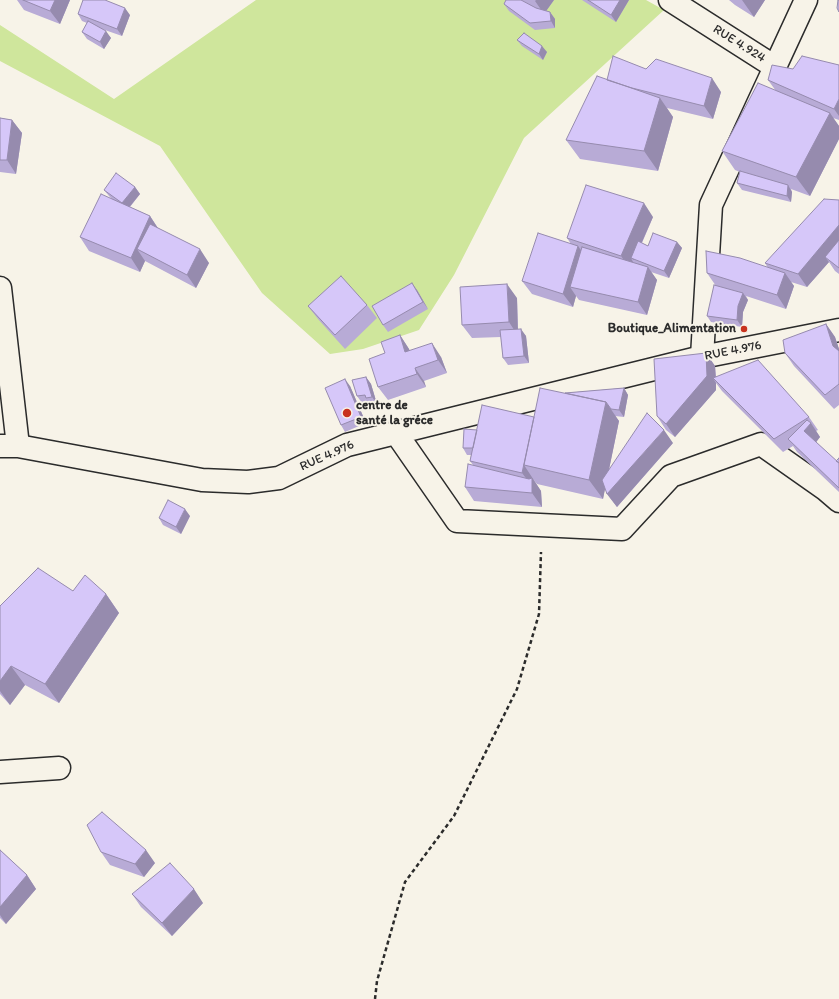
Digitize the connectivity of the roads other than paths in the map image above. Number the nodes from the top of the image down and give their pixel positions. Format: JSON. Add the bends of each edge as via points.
{"nodes":[{"id":1,"x":670,"y":0,"type":"edge"},
{"id":2,"x":806,"y":0,"type":"edge"},
{"id":3,"x":775,"y":67,"type":"junction"},
{"id":4,"x":0,"y":288,"type":"edge"},
{"id":5,"x":839,"y":330,"type":"edge"},
{"id":6,"x":702,"y":357,"type":"junction"},
{"id":7,"x":396,"y":433,"type":"junction"},
{"id":8,"x":9,"y":446,"type":"edge"},
{"id":9,"x":839,"y":501,"type":"edge"},
{"id":10,"x":59,"y":768,"type":"dead end"},
{"id":11,"x":0,"y":772,"type":"edge"}],
"edges":[{"from":1,"to":3,"type":"street","name":"RUE 4.924"},
{"from":2,"to":3,"type":"street"},
{"from":3,"to":6,"type":"street","name":"RUE 4.924","via":[[711,205]]},
{"from":4,"to":8,"type":"street"},
{"from":5,"to":6,"type":"street","name":"RUE 4.976"},
{"from":6,"to":7,"type":"street","name":"RUE 4.976"},
{"from":7,"to":8,"type":"street","name":"RUE 4.976","via":[[348,445],[279,478],[248,482],[202,480]]},
{"from":7,"to":9,"type":"street","via":[[457,521],[622,529],[671,476],[761,444]]},
{"from":10,"to":11,"type":"street"}]}
